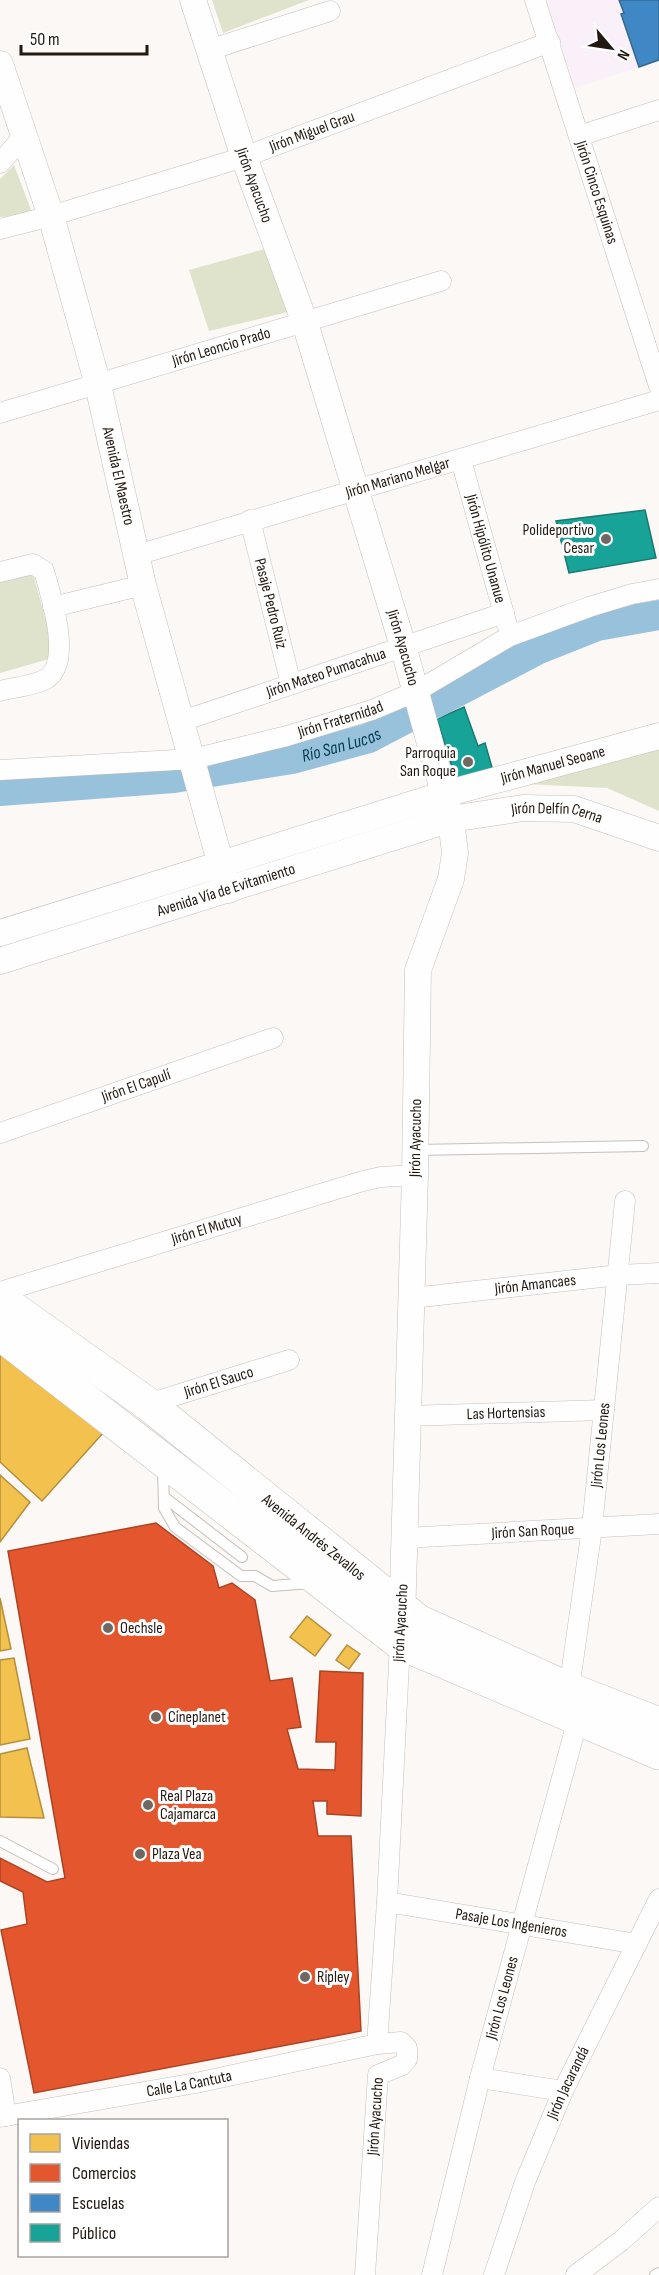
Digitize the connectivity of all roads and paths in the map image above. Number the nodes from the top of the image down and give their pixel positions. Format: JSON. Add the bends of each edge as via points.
{"nodes":[{"id":1,"x":193,"y":0,"type":"edge"},
{"id":2,"x":535,"y":0,"type":"edge"},
{"id":3,"x":330,"y":11,"type":"dead end"},
{"id":4,"x":550,"y":42,"type":"junction"},
{"id":5,"x":209,"y":50,"type":"junction"},
{"id":6,"x":0,"y":64,"type":"edge"},
{"id":7,"x":659,"y":110,"type":"edge"},
{"id":8,"x":579,"y":136,"type":"junction"},
{"id":9,"x":23,"y":137,"type":"junction"},
{"id":10,"x":244,"y":157,"type":"junction"},
{"id":11,"x":0,"y":163,"type":"edge"},
{"id":12,"x":51,"y":216,"type":"junction"},
{"id":13,"x":0,"y":229,"type":"edge"},
{"id":14,"x":441,"y":281,"type":"dead end"},
{"id":15,"x":305,"y":323,"type":"junction"},
{"id":16,"x":98,"y":385,"type":"junction"},
{"id":17,"x":659,"y":386,"type":"edge"},
{"id":18,"x":659,"y":400,"type":"edge"},
{"id":19,"x":0,"y":413,"type":"edge"},
{"id":20,"x":461,"y":460,"type":"junction"},
{"id":21,"x":356,"y":490,"type":"junction"},
{"id":22,"x":250,"y":520,"type":"junction"},
{"id":23,"x":137,"y":555,"type":"junction"},
{"id":24,"x":0,"y":572,"type":"edge"},
{"id":25,"x":143,"y":585,"type":"junction"},
{"id":26,"x":659,"y":589,"type":"edge"},
{"id":27,"x":53,"y":606,"type":"junction"},
{"id":28,"x":504,"y":613,"type":"junction"},
{"id":29,"x":510,"y":636,"type":"junction"},
{"id":30,"x":404,"y":646,"type":"junction"},
{"id":31,"x":291,"y":684,"type":"junction"},
{"id":32,"x":0,"y":691,"type":"edge"},
{"id":33,"x":421,"y":705,"type":"junction"},
{"id":34,"x":182,"y":721,"type":"junction"},
{"id":35,"x":659,"y":736,"type":"edge"},
{"id":36,"x":194,"y":765,"type":"junction"},
{"id":37,"x":0,"y":770,"type":"edge"},
{"id":38,"x":445,"y":794,"type":"junction"},
{"id":39,"x":452,"y":819,"type":"junction"},
{"id":40,"x":659,"y":838,"type":"edge"},
{"id":41,"x":221,"y":866,"type":"junction"},
{"id":42,"x":228,"y":890,"type":"junction"},
{"id":43,"x":0,"y":933,"type":"edge"},
{"id":44,"x":0,"y":961,"type":"edge"},
{"id":45,"x":273,"y":1038,"type":"dead end"},
{"id":46,"x":0,"y":1133,"type":"edge"},
{"id":47,"x":643,"y":1146,"type":"dead end"},
{"id":48,"x":416,"y":1163,"type":"junction"},
{"id":49,"x":625,"y":1201,"type":"dead end"},
{"id":50,"x":659,"y":1273,"type":"edge"},
{"id":51,"x":619,"y":1275,"type":"junction"},
{"id":52,"x":0,"y":1292,"type":"edge"},
{"id":53,"x":412,"y":1298,"type":"junction"},
{"id":54,"x":0,"y":1299,"type":"edge"},
{"id":55,"x":0,"y":1334,"type":"edge"},
{"id":56,"x":289,"y":1360,"type":"dead end"},
{"id":57,"x":148,"y":1404,"type":"junction"},
{"id":58,"x":604,"y":1410,"type":"junction"},
{"id":59,"x":408,"y":1416,"type":"junction"},
{"id":60,"x":163,"y":1460,"type":"junction"},
{"id":61,"x":164,"y":1497,"type":"junction"},
{"id":62,"x":659,"y":1524,"type":"edge"},
{"id":63,"x":592,"y":1528,"type":"junction"},
{"id":64,"x":405,"y":1538,"type":"junction"},
{"id":65,"x":242,"y":1557,"type":"dead end"},
{"id":66,"x":320,"y":1582,"type":"junction"},
{"id":67,"x":402,"y":1610,"type":"junction"},
{"id":68,"x":400,"y":1643,"type":"junction"},
{"id":69,"x":573,"y":1704,"type":"junction"},
{"id":70,"x":659,"y":1724,"type":"edge"},
{"id":71,"x":659,"y":1753,"type":"edge"},
{"id":72,"x":0,"y":1841,"type":"edge"},
{"id":73,"x":53,"y":1869,"type":"dead end"},
{"id":74,"x":659,"y":1899,"type":"edge"},
{"id":75,"x":387,"y":1902,"type":"junction"},
{"id":76,"x":521,"y":1925,"type":"junction"},
{"id":77,"x":637,"y":1944,"type":"junction"},
{"id":78,"x":377,"y":2044,"type":"junction"},
{"id":79,"x":0,"y":2078,"type":"edge"},
{"id":80,"x":480,"y":2078,"type":"junction"},
{"id":81,"x":563,"y":2091,"type":"junction"},
{"id":82,"x":3,"y":2116,"type":"edge"},
{"id":83,"x":659,"y":2207,"type":"edge"},
{"id":84,"x":365,"y":2275,"type":"edge"},
{"id":85,"x":432,"y":2275,"type":"edge"},
{"id":86,"x":494,"y":2275,"type":"edge"},
{"id":87,"x":576,"y":2275,"type":"edge"}],
"edges":[{"from":1,"to":5,"type":"street","name":"Jirón Ayacucho"},
{"from":2,"to":4,"type":"street","name":"Jirón Cinco Esquinas"},
{"from":3,"to":5,"type":"street"},
{"from":4,"to":8,"type":"street","name":"Jirón Cinco Esquinas"},
{"from":4,"to":10,"type":"street","name":"Jirón Miguel Grau"},
{"from":5,"to":10,"type":"street","name":"Jirón Ayacucho"},
{"from":6,"to":9,"type":"street","name":"Avenida El Maestro"},
{"from":7,"to":8,"type":"street"},
{"from":8,"to":17,"type":"street","name":"Jirón Cinco Esquinas"},
{"from":9,"to":11,"type":"street"},
{"from":9,"to":12,"type":"street","name":"Avenida El Maestro"},
{"from":10,"to":12,"type":"street","name":"Jirón Miguel Grau"},
{"from":10,"to":15,"type":"street","name":"Jirón Ayacucho"},
{"from":12,"to":13,"type":"street","name":"Jirón Miguel Grau"},
{"from":12,"to":16,"type":"street","name":"Avenida El Maestro"},
{"from":14,"to":15,"type":"street","name":"Jirón Leoncio Prado"},
{"from":15,"to":16,"type":"street","name":"Jirón Leoncio Prado"},
{"from":15,"to":21,"type":"street","name":"Jirón Ayacucho"},
{"from":16,"to":19,"type":"street","name":"Jirón Leoncio Prado"},
{"from":16,"to":23,"type":"street","name":"Avenida El Maestro"},
{"from":18,"to":20,"type":"street","name":"Jirón Mariano Melgar"},
{"from":20,"to":21,"type":"street","name":"Jirón Mariano Melgar"},
{"from":20,"to":28,"type":"street","name":"Jirón Hipólito Unanue"},
{"from":21,"to":22,"type":"street","name":"Jirón Mariano Melgar"},
{"from":21,"to":30,"type":"street","name":"Jirón Ayacucho"},
{"from":22,"to":23,"type":"street","name":"Jirón Mariano Melgar"},
{"from":22,"to":31,"type":"street","name":"Pasaje Pedro Ruiz"},
{"from":23,"to":25,"type":"street","name":"Avenida El Maestro"},
{"from":24,"to":27,"type":"street","via":[[24,565],[40,567]]},
{"from":25,"to":27,"type":"street"},
{"from":25,"to":34,"type":"street","name":"Avenida El Maestro"},
{"from":26,"to":29,"type":"street","name":"Jirón Fraternidad","via":[[590,607]]},
{"from":27,"to":32,"type":"street","via":[[60,654],[53,674]]},
{"from":28,"to":29,"type":"street","name":"Jirón Hipólito Unanue"},
{"from":28,"to":30,"type":"street","name":"Jirón Mateo Pumacahua"},
{"from":29,"to":33,"type":"street","name":"Jirón Fraternidad"},
{"from":30,"to":31,"type":"street","name":"Jirón Mateo Pumacahua"},
{"from":30,"to":33,"type":"street","name":"Jirón Ayacucho"},
{"from":31,"to":34,"type":"street","name":"Jirón Mateo Pumacahua"},
{"from":33,"to":36,"type":"street","name":"Jirón Fraternidad","via":[[372,710]]},
{"from":33,"to":38,"type":"street","name":"Jirón Ayacucho"},
{"from":34,"to":36,"type":"street","name":"Avenida El Maestro"},
{"from":35,"to":38,"type":"street","name":"Jirón Manuel Seoane"},
{"from":36,"to":37,"type":"street","name":"Jirón Fraternidad"},
{"from":36,"to":41,"type":"street","name":"Avenida El Maestro"},
{"from":38,"to":39,"type":"street","name":"Jirón Ayacucho"},
{"from":38,"to":41,"type":"street","name":"Avenida Vía de Evitamiento"},
{"from":39,"to":40,"type":"street","name":"Jirón Delfín Cerna","via":[[523,808],[574,809]]},
{"from":39,"to":42,"type":"street","name":"Avenida Vía de Evitamiento"},
{"from":39,"to":48,"type":"street","name":"Jirón Ayacucho","via":[[455,853],[451,879],[418,970]]},
{"from":41,"to":42,"type":"street","name":"Avenida El Maestro"},
{"from":41,"to":43,"type":"street","name":"Avenida Vía de Evitamiento"},
{"from":42,"to":44,"type":"street","name":"Avenida Vía de Evitamiento"},
{"from":45,"to":46,"type":"street","name":"Jirón El Capulí"},
{"from":47,"to":48,"type":"lane"},
{"from":48,"to":52,"type":"street","name":"Jirón El Mutuy","via":[[381,1177]]},
{"from":48,"to":53,"type":"street","name":"Jirón Ayacucho"},
{"from":49,"to":51,"type":"street","name":"Jirón Los Leones"},
{"from":50,"to":51,"type":"street","name":"Jirón Amancaes"},
{"from":51,"to":53,"type":"street","name":"Jirón Amancaes"},
{"from":51,"to":58,"type":"street","name":"Jirón Los Leones"},
{"from":53,"to":59,"type":"street","name":"Jirón Ayacucho"},
{"from":54,"to":57,"type":"highway","name":"Avenida Andrés Zevallos"},
{"from":55,"to":60,"type":"highway","name":"Avenida Andrés Zevallos"},
{"from":56,"to":57,"type":"street","name":"Jirón El Sauco"},
{"from":57,"to":67,"type":"highway","name":"Avenida Andrés Zevallos"},
{"from":58,"to":59,"type":"street","name":"Las Hortensias"},
{"from":58,"to":63,"type":"street","name":"Jirón Los Leones"},
{"from":59,"to":64,"type":"street","name":"Jirón Ayacucho"},
{"from":60,"to":61,"type":"lane"},
{"from":60,"to":66,"type":"highway","name":"Avenida Andrés Zevallos"},
{"from":61,"to":65,"type":"lane"},
{"from":61,"to":66,"type":"lane","via":[[164,1508],[175,1527],[240,1576],[255,1576],[272,1586]]},
{"from":62,"to":63,"type":"street","name":"Jirón San Roque"},
{"from":63,"to":64,"type":"street","name":"Jirón San Roque"},
{"from":63,"to":69,"type":"street","name":"Jirón Los Leones"},
{"from":64,"to":67,"type":"street","name":"Jirón Ayacucho"},
{"from":66,"to":68,"type":"highway","name":"Avenida Andrés Zevallos"},
{"from":67,"to":68,"type":"street","name":"Jirón Ayacucho"},
{"from":67,"to":69,"type":"highway","name":"Avenida Andrés Zevallos"},
{"from":68,"to":69,"type":"highway","name":"Avenida Andrés Zevallos"},
{"from":68,"to":75,"type":"street","name":"Jirón Ayacucho"},
{"from":69,"to":70,"type":"highway","name":"Avenida Andrés Zevallos"},
{"from":69,"to":71,"type":"highway","name":"Avenida Andrés Zevallos"},
{"from":69,"to":76,"type":"street","name":"Jirón Los Leones"},
{"from":72,"to":73,"type":"lane"},
{"from":74,"to":77,"type":"street","name":"Jirón Jacarandá"},
{"from":75,"to":76,"type":"street","name":"Pasaje Los Ingenieros"},
{"from":75,"to":78,"type":"street","name":"Jirón Ayacucho"},
{"from":76,"to":77,"type":"street","name":"Pasaje Los Ingenieros"},
{"from":76,"to":80,"type":"street","name":"Jirón Los Leones"},
{"from":77,"to":81,"type":"street","name":"Jirón Jacarandá"},
{"from":78,"to":82,"type":"street","name":"Calle La Cantuta","via":[[196,2083]]},
{"from":78,"to":84,"type":"street","name":"Jirón Ayacucho","via":[[401,2042],[407,2059],[378,2075]]},
{"from":79,"to":82,"type":"street"},
{"from":80,"to":81,"type":"street"},
{"from":80,"to":85,"type":"street","name":"Jirón Los Leones"},
{"from":81,"to":86,"type":"street","name":"Jirón Jacarandá","via":[[525,2182]]},
{"from":83,"to":87,"type":"street"}]}
